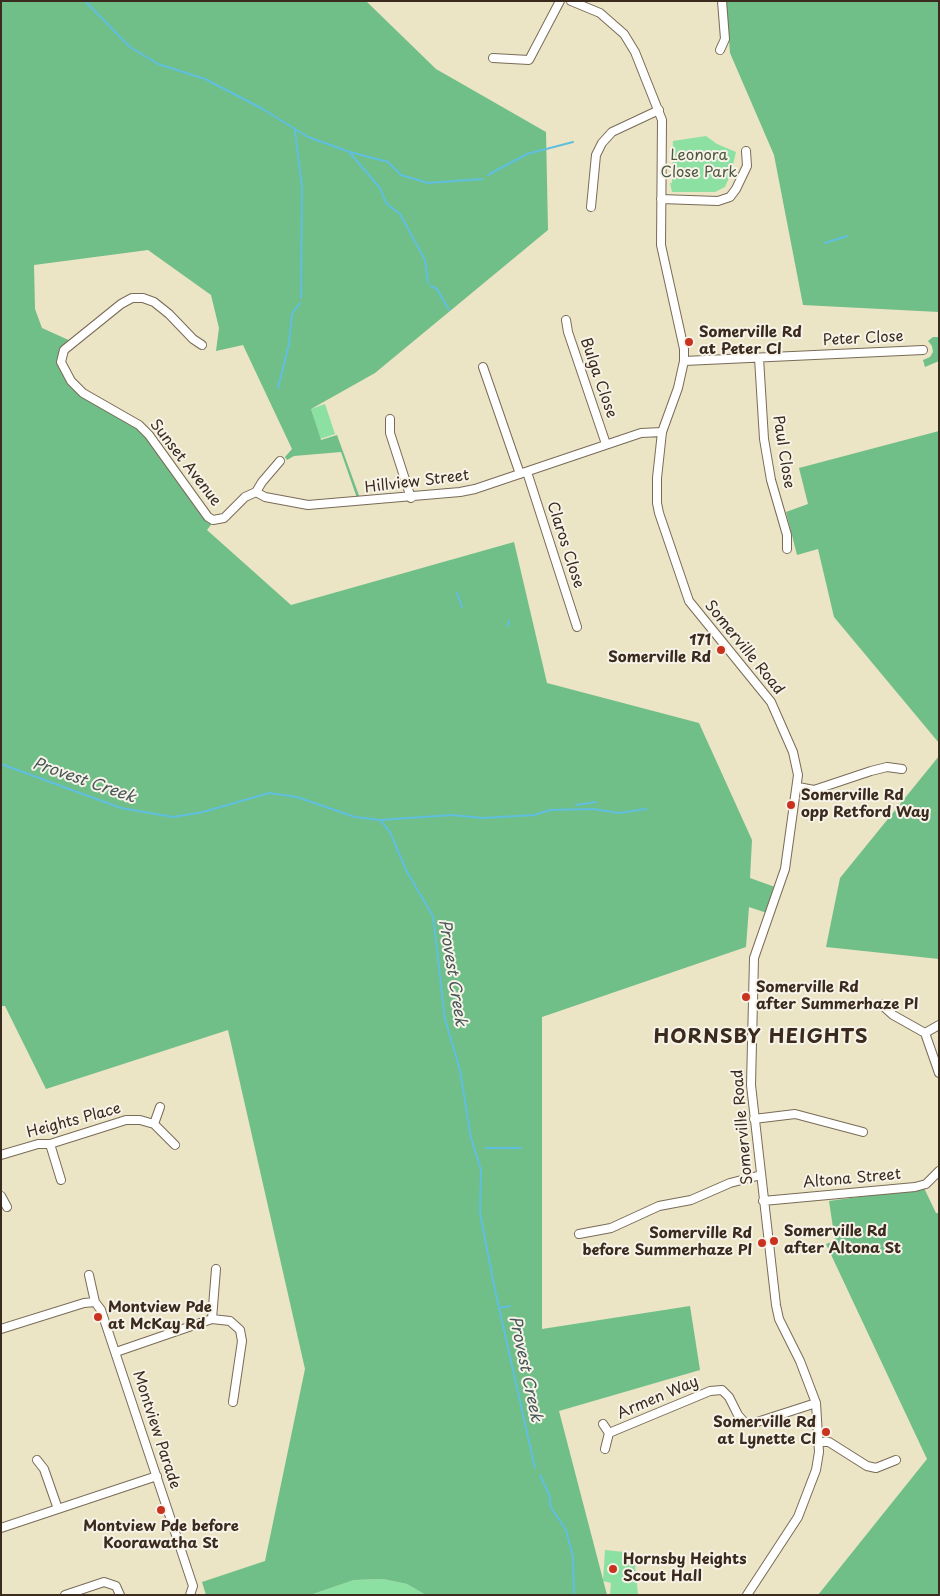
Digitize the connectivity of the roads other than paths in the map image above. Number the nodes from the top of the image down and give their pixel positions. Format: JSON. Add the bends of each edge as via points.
{"nodes":[{"id":1,"x":560,"y":1,"type":"edge"},
{"id":2,"x":722,"y":1,"type":"edge"},
{"id":3,"x":575,"y":2,"type":"edge"},
{"id":4,"x":720,"y":50,"type":"dead end"},
{"id":5,"x":493,"y":58,"type":"dead end"},
{"id":6,"x":659,"y":110,"type":"junction"},
{"id":7,"x":746,"y":151,"type":"dead end"},
{"id":8,"x":661,"y":199,"type":"junction"},
{"id":9,"x":592,"y":207,"type":"dead end"},
{"id":10,"x":566,"y":320,"type":"dead end"},
{"id":11,"x":202,"y":345,"type":"dead end"},
{"id":12,"x":923,"y":350,"type":"dead end"},
{"id":13,"x":759,"y":358,"type":"junction"},
{"id":14,"x":684,"y":362,"type":"junction"},
{"id":15,"x":483,"y":367,"type":"dead end"},
{"id":16,"x":390,"y":419,"type":"dead end"},
{"id":17,"x":662,"y":432,"type":"junction"},
{"id":18,"x":606,"y":444,"type":"junction"},
{"id":19,"x":280,"y":461,"type":"dead end"},
{"id":20,"x":524,"y":473,"type":"junction"},
{"id":21,"x":256,"y":492,"type":"junction"},
{"id":22,"x":411,"y":498,"type":"junction"},
{"id":23,"x":787,"y":549,"type":"dead end"},
{"id":24,"x":576,"y":626,"type":"dead end"},
{"id":25,"x":902,"y":770,"type":"dead end"},
{"id":26,"x":798,"y":787,"type":"junction"},
{"id":27,"x":881,"y":1004,"type":"dead end"},
{"id":28,"x":939,"y":1025,"type":"edge"},
{"id":29,"x":925,"y":1033,"type":"junction"},
{"id":30,"x":939,"y":1074,"type":"edge"},
{"id":31,"x":160,"y":1107,"type":"dead end"},
{"id":32,"x":754,"y":1120,"type":"junction"},
{"id":33,"x":154,"y":1124,"type":"junction"},
{"id":34,"x":863,"y":1132,"type":"dead end"},
{"id":35,"x":50,"y":1144,"type":"junction"},
{"id":36,"x":175,"y":1145,"type":"dead end"},
{"id":37,"x":1,"y":1155,"type":"edge"},
{"id":38,"x":939,"y":1172,"type":"edge"},
{"id":39,"x":761,"y":1175,"type":"junction"},
{"id":40,"x":61,"y":1180,"type":"dead end"},
{"id":41,"x":1,"y":1196,"type":"edge"},
{"id":42,"x":763,"y":1201,"type":"junction"},
{"id":43,"x":7,"y":1207,"type":"dead end"},
{"id":44,"x":579,"y":1234,"type":"dead end"},
{"id":45,"x":216,"y":1269,"type":"dead end"},
{"id":46,"x":89,"y":1275,"type":"dead end"},
{"id":47,"x":95,"y":1302,"type":"junction"},
{"id":48,"x":212,"y":1319,"type":"junction"},
{"id":49,"x":1,"y":1329,"type":"edge"},
{"id":50,"x":116,"y":1352,"type":"junction"},
{"id":51,"x":233,"y":1402,"type":"dead end"},
{"id":52,"x":816,"y":1403,"type":"junction"},
{"id":53,"x":603,"y":1424,"type":"dead end"},
{"id":54,"x":609,"y":1433,"type":"junction"},
{"id":55,"x":820,"y":1442,"type":"junction"},
{"id":56,"x":605,"y":1449,"type":"dead end"},
{"id":57,"x":37,"y":1460,"type":"dead end"},
{"id":58,"x":896,"y":1460,"type":"dead end"},
{"id":59,"x":157,"y":1476,"type":"junction"},
{"id":60,"x":58,"y":1509,"type":"junction"},
{"id":61,"x":1,"y":1528,"type":"edge"},
{"id":62,"x":65,"y":1595,"type":"edge"},
{"id":63,"x":120,"y":1595,"type":"edge"},
{"id":64,"x":190,"y":1595,"type":"edge"},
{"id":65,"x":747,"y":1595,"type":"edge"}],
"edges":[{"from":1,"to":5,"type":"street","via":[[529,60]]},
{"from":2,"to":4,"type":"street","via":[[725,39]]},
{"from":3,"to":6,"type":"street","name":"Somerville Road","via":[[600,13],[624,34]]},
{"from":6,"to":8,"type":"street","name":"Somerville Road","via":[[664,139]]},
{"from":6,"to":9,"type":"street","via":[[612,132],[602,143],[596,155]]},
{"from":7,"to":8,"type":"street","via":[[747,166],[730,197],[718,201]]},
{"from":8,"to":14,"type":"street","name":"Somerville Road","via":[[661,244]]},
{"from":10,"to":18,"type":"street","name":"Bulga Close"},
{"from":11,"to":21,"type":"street","name":"Sunset Avenue","via":[[154,302],[132,298],[72,343],[61,356],[61,362],[71,381],[89,398],[139,425],[150,435],[208,517],[213,520],[224,518]]},
{"from":12,"to":13,"type":"street","name":"Peter Close"},
{"from":13,"to":14,"type":"street","name":"Peter Close"},
{"from":13,"to":23,"type":"street","name":"Paul Close","via":[[764,438],[771,480],[787,534]]},
{"from":14,"to":17,"type":"street","name":"Somerville Road"},
{"from":15,"to":20,"type":"street","name":"Claros Close"},
{"from":16,"to":22,"type":"street","via":[[390,433]]},
{"from":17,"to":18,"type":"street","name":"Hillview Street","via":[[641,433]]},
{"from":17,"to":26,"type":"street","name":"Somerville Road","via":[[656,478],[657,503],[684,590],[695,611],[771,702],[795,758]]},
{"from":18,"to":20,"type":"street","name":"Hillview Street"},
{"from":19,"to":21,"type":"street","name":"Sunset Avenue"},
{"from":20,"to":22,"type":"street","name":"Hillview Street","via":[[475,489]]},
{"from":20,"to":24,"type":"street","name":"Claros Close"},
{"from":21,"to":22,"type":"street","name":"Hillview Street","via":[[308,505]]},
{"from":25,"to":26,"type":"street","via":[[887,767],[814,790]]},
{"from":26,"to":32,"type":"street","name":"Somerville Road","via":[[785,869],[754,958],[751,1085]]},
{"from":27,"to":29,"type":"street","via":[[893,1015]]},
{"from":28,"to":29,"type":"street"},
{"from":29,"to":30,"type":"street"},
{"from":31,"to":33,"type":"street"},
{"from":32,"to":34,"type":"street","via":[[795,1114]]},
{"from":32,"to":39,"type":"street","name":"Somerville Road"},
{"from":33,"to":35,"type":"street","name":"Heights Place","via":[[126,1120]]},
{"from":33,"to":36,"type":"street"},
{"from":35,"to":37,"type":"street","name":"Heights Place","via":[[38,1144]]},
{"from":35,"to":40,"type":"street"},
{"from":38,"to":42,"type":"street","name":"Altona Street","via":[[926,1184],[915,1187]]},
{"from":39,"to":42,"type":"street","name":"Somerville Road"},
{"from":39,"to":44,"type":"street","via":[[691,1200],[659,1206],[611,1228]]},
{"from":41,"to":43,"type":"street"},
{"from":42,"to":52,"type":"street","name":"Somerville Road","via":[[777,1311]]},
{"from":45,"to":48,"type":"street"},
{"from":46,"to":47,"type":"street","name":"Montview Parade"},
{"from":47,"to":49,"type":"street"},
{"from":47,"to":50,"type":"street","name":"Montview Parade"},
{"from":48,"to":50,"type":"street"},
{"from":48,"to":51,"type":"street","via":[[230,1321],[240,1330],[242,1341]]},
{"from":50,"to":59,"type":"street","name":"Montview Parade"},
{"from":52,"to":54,"type":"street","name":"Armen Way","via":[[745,1423],[722,1390],[710,1391]]},
{"from":52,"to":55,"type":"street","name":"Somerville Road"},
{"from":53,"to":54,"type":"street","name":"Armen Way"},
{"from":54,"to":56,"type":"street","name":"Armen Way"},
{"from":55,"to":58,"type":"street","via":[[828,1442],[867,1466],[876,1468]]},
{"from":55,"to":65,"type":"street","name":"Somerville Road","via":[[816,1470],[798,1517]]},
{"from":57,"to":60,"type":"street","via":[[44,1469]]},
{"from":59,"to":60,"type":"street"},
{"from":59,"to":64,"type":"street","name":"Montview Parade","via":[[193,1586]]},
{"from":60,"to":61,"type":"street"},
{"from":62,"to":63,"type":"street","via":[[104,1582],[116,1586]]}]}
